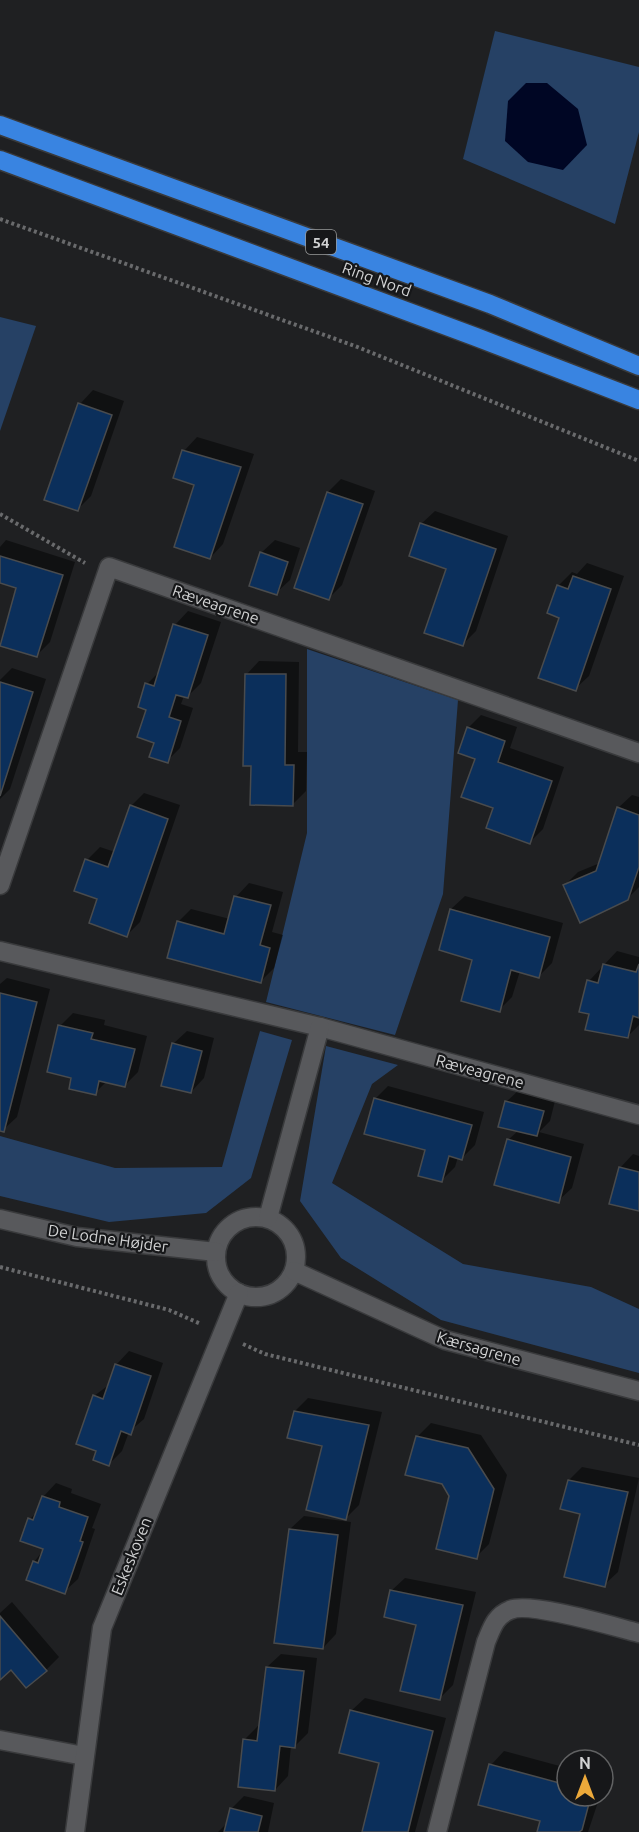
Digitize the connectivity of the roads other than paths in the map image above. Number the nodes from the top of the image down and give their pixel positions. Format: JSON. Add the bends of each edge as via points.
{"nodes":[{"id":1,"x":0,"y":125,"type":"edge"},
{"id":2,"x":0,"y":160,"type":"edge"},
{"id":3,"x":639,"y":366,"type":"edge"},
{"id":4,"x":639,"y":400,"type":"edge"},
{"id":5,"x":639,"y":753,"type":"edge"},
{"id":6,"x":0,"y":885,"type":"edge"},
{"id":7,"x":0,"y":951,"type":"edge"},
{"id":8,"x":320,"y":1027,"type":"junction"},
{"id":9,"x":639,"y":1115,"type":"edge"},
{"id":10,"x":267,"y":1218,"type":"junction"},
{"id":11,"x":0,"y":1219,"type":"edge"},
{"id":12,"x":216,"y":1252,"type":"junction"},
{"id":13,"x":294,"y":1271,"type":"junction"},
{"id":14,"x":239,"y":1293,"type":"junction"},
{"id":15,"x":639,"y":1391,"type":"edge"},
{"id":16,"x":639,"y":1633,"type":"edge"},
{"id":17,"x":0,"y":1740,"type":"edge"},
{"id":18,"x":84,"y":1755,"type":"junction"},
{"id":19,"x":75,"y":1832,"type":"edge"},
{"id":20,"x":437,"y":1832,"type":"edge"}],
"edges":[{"from":1,"to":3,"type":"highway","number":"54","via":[[479,300]]},
{"from":2,"to":4,"type":"highway","name":"Ring Nord","number":"54"},
{"from":5,"to":6,"type":"street","name":"Ræveagrene","via":[[109,567]]},
{"from":7,"to":8,"type":"street","name":"Ræveagrene"},
{"from":8,"to":9,"type":"street","name":"Ræveagrene"},
{"from":8,"to":10,"type":"street"},
{"from":10,"to":12,"type":"street","via":[[247,1218],[229,1227]]},
{"from":10,"to":13,"type":"street","via":[[289,1233],[296,1259]]},
{"from":11,"to":12,"type":"street","name":"De Lodne Højder","via":[[77,1237]]},
{"from":12,"to":14,"type":"street","via":[[221,1276]]},
{"from":13,"to":14,"type":"street","via":[[287,1283],[271,1293],[252,1297]]},
{"from":13,"to":15,"type":"street","name":"Kærsagrene","via":[[445,1340]]},
{"from":14,"to":18,"type":"street","name":"Eskeskoven","via":[[102,1628]]},
{"from":16,"to":20,"type":"street","via":[[539,1609],[512,1608],[495,1620]]},
{"from":17,"to":18,"type":"street"},
{"from":18,"to":19,"type":"street","name":"Eskeskoven"}]}
